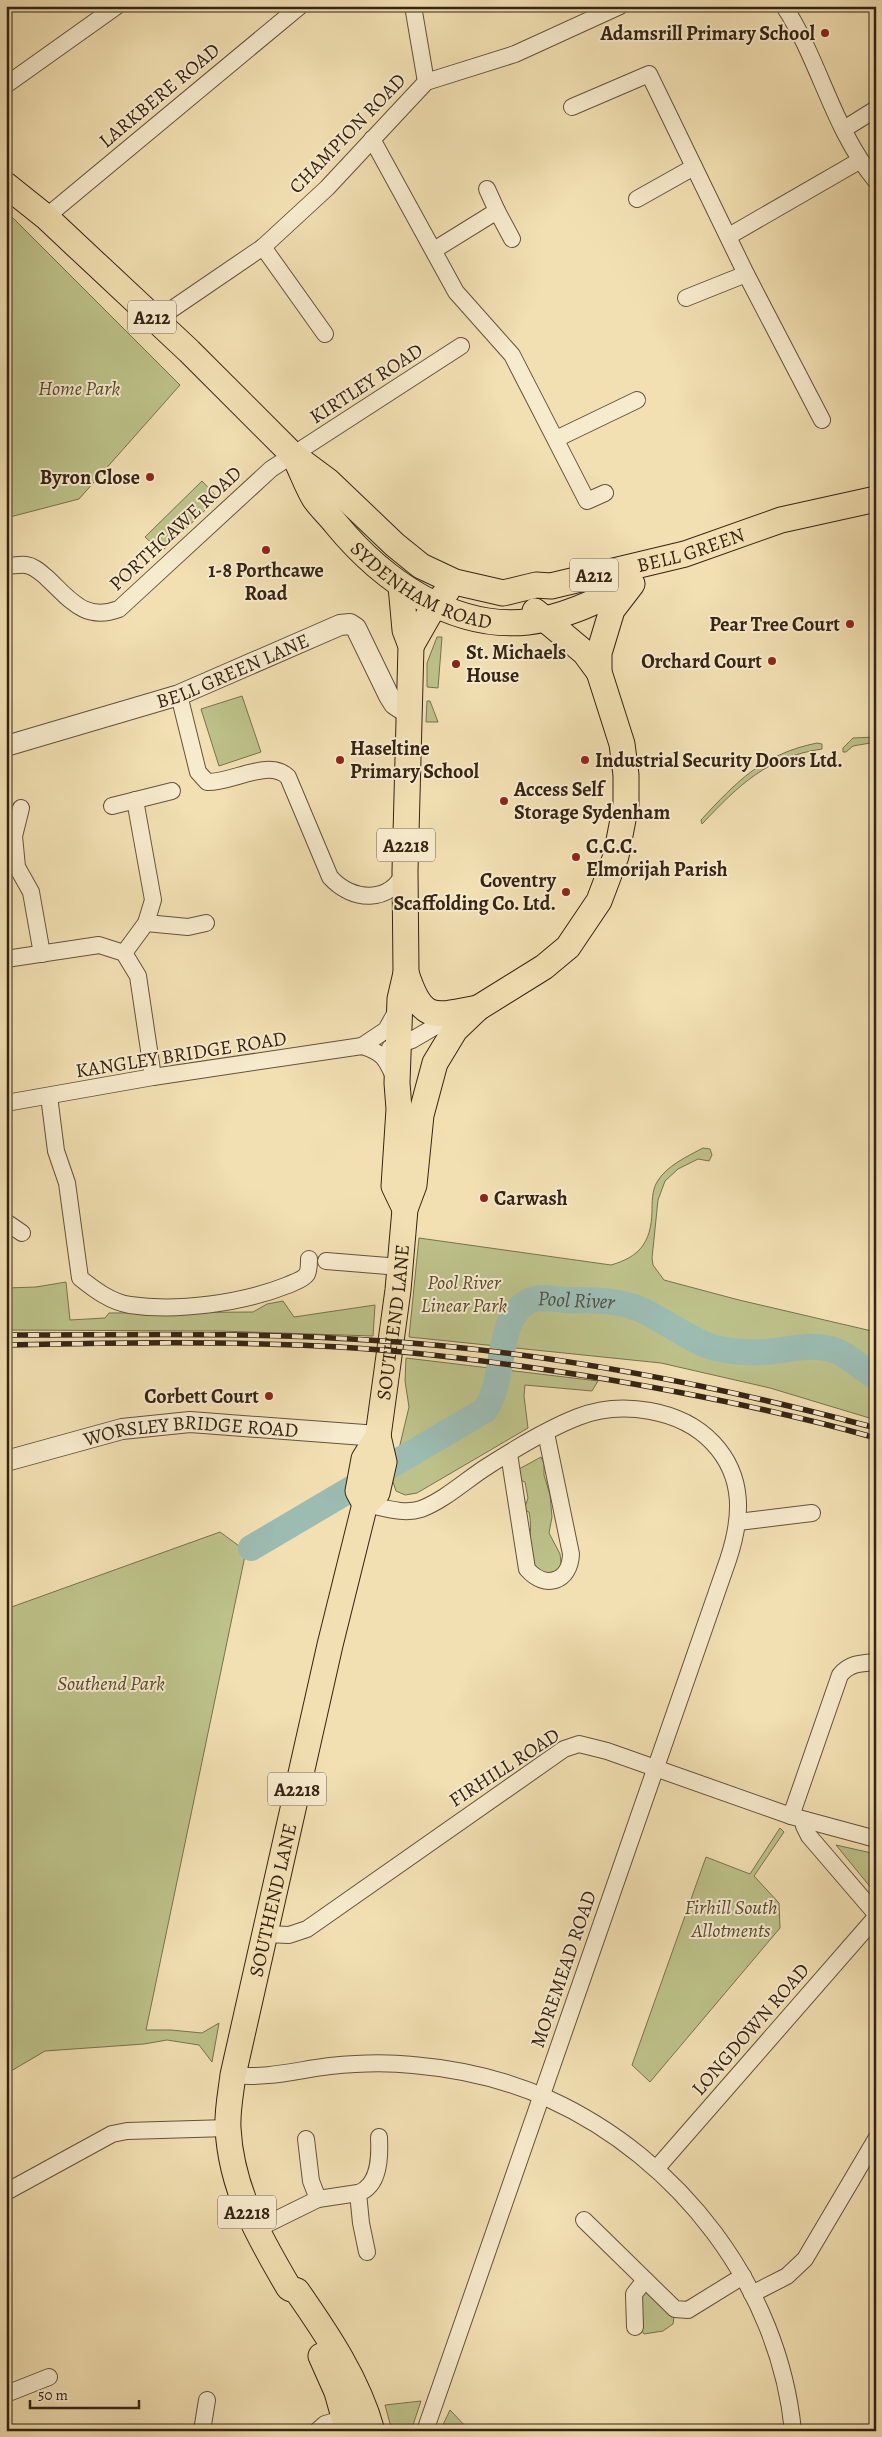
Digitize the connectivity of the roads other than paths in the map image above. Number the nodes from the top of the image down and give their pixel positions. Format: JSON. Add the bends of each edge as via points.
{"nodes":[{"id":1,"x":117,"y":6,"type":"edge"},
{"id":2,"x":300,"y":6,"type":"edge"},
{"id":3,"x":414,"y":6,"type":"edge"},
{"id":4,"x":784,"y":6,"type":"edge"},
{"id":5,"x":614,"y":7,"type":"edge"},
{"id":6,"x":426,"y":82,"type":"junction"},
{"id":7,"x":6,"y":86,"type":"edge"},
{"id":8,"x":572,"y":107,"type":"dead end"},
{"id":9,"x":876,"y":109,"type":"edge"},
{"id":10,"x":844,"y":129,"type":"junction"},
{"id":11,"x":372,"y":138,"type":"junction"},
{"id":12,"x":858,"y":161,"type":"junction"},
{"id":13,"x":694,"y":167,"type":"junction"},
{"id":14,"x":876,"y":181,"type":"edge"},
{"id":15,"x":6,"y":185,"type":"edge"},
{"id":16,"x":488,"y":188,"type":"dead end"},
{"id":17,"x":637,"y":199,"type":"dead end"},
{"id":18,"x":497,"y":211,"type":"junction"},
{"id":19,"x":46,"y":217,"type":"junction"},
{"id":20,"x":729,"y":236,"type":"junction"},
{"id":21,"x":512,"y":239,"type":"dead end"},
{"id":22,"x":263,"y":247,"type":"junction"},
{"id":23,"x":434,"y":250,"type":"junction"},
{"id":24,"x":746,"y":274,"type":"junction"},
{"id":25,"x":686,"y":298,"type":"dead end"},
{"id":26,"x":156,"y":320,"type":"junction"},
{"id":27,"x":325,"y":334,"type":"dead end"},
{"id":28,"x":461,"y":346,"type":"dead end"},
{"id":29,"x":637,"y":400,"type":"dead end"},
{"id":30,"x":822,"y":420,"type":"dead end"},
{"id":31,"x":556,"y":439,"type":"junction"},
{"id":32,"x":293,"y":455,"type":"junction"},
{"id":33,"x":606,"y":493,"type":"dead end"},
{"id":34,"x":876,"y":499,"type":"edge"},
{"id":35,"x":685,"y":554,"type":"junction"},
{"id":36,"x":6,"y":566,"type":"edge"},
{"id":37,"x":448,"y":579,"type":"junction"},
{"id":38,"x":632,"y":584,"type":"junction"},
{"id":39,"x":401,"y":586,"type":"junction"},
{"id":40,"x":503,"y":593,"type":"junction"},
{"id":41,"x":436,"y":604,"type":"junction"},
{"id":42,"x":547,"y":619,"type":"junction"},
{"id":43,"x":410,"y":646,"type":"junction"},
{"id":44,"x":599,"y":672,"type":"junction"},
{"id":45,"x":179,"y":695,"type":"junction"},
{"id":46,"x":409,"y":714,"type":"junction"},
{"id":47,"x":6,"y":746,"type":"edge"},
{"id":48,"x":172,"y":791,"type":"dead end"},
{"id":49,"x":135,"y":800,"type":"junction"},
{"id":50,"x":112,"y":806,"type":"dead end"},
{"id":51,"x":21,"y":808,"type":"dead end"},
{"id":52,"x":10,"y":836,"type":"edge"},
{"id":53,"x":405,"y":870,"type":"junction"},
{"id":54,"x":206,"y":923,"type":"dead end"},
{"id":55,"x":146,"y":924,"type":"junction"},
{"id":56,"x":124,"y":953,"type":"junction"},
{"id":57,"x":42,"y":954,"type":"junction"},
{"id":58,"x":6,"y":959,"type":"edge"},
{"id":59,"x":406,"y":973,"type":"junction"},
{"id":60,"x":400,"y":999,"type":"junction"},
{"id":61,"x":478,"y":1008,"type":"junction"},
{"id":62,"x":362,"y":1046,"type":"junction"},
{"id":63,"x":389,"y":1048,"type":"junction"},
{"id":64,"x":153,"y":1077,"type":"junction"},
{"id":65,"x":49,"y":1096,"type":"junction"},
{"id":66,"x":6,"y":1103,"type":"edge"},
{"id":67,"x":405,"y":1209,"type":"junction"},
{"id":68,"x":6,"y":1222,"type":"edge"},
{"id":69,"x":22,"y":1233,"type":"dead end"},
{"id":70,"x":309,"y":1259,"type":"dead end"},
{"id":71,"x":326,"y":1261,"type":"dead end"},
{"id":72,"x":400,"y":1267,"type":"junction"},
{"id":73,"x":546,"y":1433,"type":"junction"},
{"id":74,"x":378,"y":1436,"type":"junction"},
{"id":75,"x":509,"y":1454,"type":"junction"},
{"id":76,"x":6,"y":1461,"type":"edge"},
{"id":77,"x":371,"y":1498,"type":"junction"},
{"id":78,"x":812,"y":1513,"type":"dead end"},
{"id":79,"x":738,"y":1522,"type":"junction"},
{"id":80,"x":876,"y":1662,"type":"edge"},
{"id":81,"x":655,"y":1768,"type":"junction"},
{"id":82,"x":798,"y":1818,"type":"junction"},
{"id":83,"x":876,"y":1839,"type":"edge"},
{"id":84,"x":876,"y":1916,"type":"edge"},
{"id":85,"x":265,"y":1934,"type":"junction"},
{"id":86,"x":233,"y":2075,"type":"junction"},
{"id":87,"x":541,"y":2096,"type":"junction"},
{"id":88,"x":228,"y":2128,"type":"junction"},
{"id":89,"x":379,"y":2137,"type":"dead end"},
{"id":90,"x":876,"y":2139,"type":"edge"},
{"id":91,"x":306,"y":2140,"type":"dead end"},
{"id":92,"x":656,"y":2170,"type":"junction"},
{"id":93,"x":6,"y":2192,"type":"edge"},
{"id":94,"x":358,"y":2193,"type":"junction"},
{"id":95,"x":318,"y":2199,"type":"junction"},
{"id":96,"x":584,"y":2220,"type":"dead end"},
{"id":97,"x":255,"y":2230,"type":"junction"},
{"id":98,"x":367,"y":2252,"type":"dead end"},
{"id":99,"x":743,"y":2276,"type":"junction"},
{"id":100,"x":645,"y":2280,"type":"junction"},
{"id":101,"x":289,"y":2288,"type":"junction"},
{"id":102,"x":752,"y":2294,"type":"junction"},
{"id":103,"x":635,"y":2327,"type":"dead end"},
{"id":104,"x":49,"y":2377,"type":"dead end"},
{"id":105,"x":6,"y":2394,"type":"edge"},
{"id":106,"x":206,"y":2400,"type":"dead end"},
{"id":107,"x":347,"y":2424,"type":"edge"},
{"id":108,"x":202,"y":2431,"type":"edge"},
{"id":109,"x":317,"y":2431,"type":"edge"},
{"id":110,"x":372,"y":2431,"type":"edge"},
{"id":111,"x":426,"y":2431,"type":"edge"},
{"id":112,"x":793,"y":2431,"type":"edge"}],
"edges":[{"from":1,"to":7,"type":"street"},
{"from":2,"to":19,"type":"street","name":"LARKBERE ROAD"},
{"from":3,"to":6,"type":"street"},
{"from":4,"to":10,"type":"street","via":[[799,29]]},
{"from":5,"to":6,"type":"street","name":"CHAMPION ROAD","via":[[515,54]]},
{"from":6,"to":11,"type":"street","name":"CHAMPION ROAD"},
{"from":8,"to":13,"type":"street","via":[[649,74]]},
{"from":9,"to":10,"type":"street"},
{"from":10,"to":12,"type":"street"},
{"from":11,"to":22,"type":"street","name":"CHAMPION ROAD","via":[[326,188]]},
{"from":11,"to":23,"type":"street"},
{"from":12,"to":14,"type":"street"},
{"from":12,"to":20,"type":"street"},
{"from":13,"to":17,"type":"street"},
{"from":13,"to":20,"type":"street"},
{"from":15,"to":19,"type":"main road","name":"SYDENHAM ROAD","number":"A212"},
{"from":16,"to":18,"type":"street"},
{"from":18,"to":21,"type":"street"},
{"from":18,"to":23,"type":"street"},
{"from":19,"to":26,"type":"main road","name":"SYDENHAM ROAD","number":"A212"},
{"from":20,"to":24,"type":"street"},
{"from":22,"to":26,"type":"street","name":"CHAMPION ROAD"},
{"from":22,"to":27,"type":"street"},
{"from":23,"to":31,"type":"street","via":[[456,292],[512,355]]},
{"from":24,"to":25,"type":"street"},
{"from":24,"to":30,"type":"street"},
{"from":26,"to":32,"type":"main road","name":"SYDENHAM ROAD","number":"A212"},
{"from":28,"to":32,"type":"street","name":"KIRTLEY ROAD"},
{"from":29,"to":31,"type":"street"},
{"from":31,"to":33,"type":"street","via":[[587,501]]},
{"from":32,"to":36,"type":"street","name":"PORTHCAWE ROAD","via":[[271,469],[119,609],[93,614],[80,608],[36,569],[26,565]]},
{"from":32,"to":37,"type":"main road","name":"SYDENHAM ROAD","number":"A212","via":[[328,481],[395,545],[422,566]]},
{"from":32,"to":39,"type":"main road","name":"SYDENHAM ROAD","number":"A212","via":[[315,498],[357,549]]},
{"from":34,"to":35,"type":"main road","name":"BELL GREEN","number":"A212","via":[[781,520]]},
{"from":35,"to":38,"type":"main road","number":"A212"},
{"from":35,"to":40,"type":"main road","name":"BELL GREEN","number":"A212","via":[[551,586],[536,585]]},
{"from":37,"to":40,"type":"main road","number":"A212"},
{"from":37,"to":41,"type":"main road"},
{"from":38,"to":42,"type":"main road","name":"SYDENHAM ROAD","number":"A212"},
{"from":38,"to":44,"type":"main road","name":"SOUTHEND LANE","number":"A2218","via":[[612,610],[599,653]]},
{"from":39,"to":41,"type":"main road","name":"SYDENHAM ROAD","number":"A212"},
{"from":39,"to":43,"type":"main road","number":"A2218","via":[[404,630]]},
{"from":40,"to":42,"type":"main road","name":"SOUTHEND LANE"},
{"from":41,"to":42,"type":"main road","name":"SYDENHAM ROAD","number":"A212","via":[[481,620],[520,622]]},
{"from":41,"to":43,"type":"main road"},
{"from":42,"to":44,"type":"main road","name":"SOUTHEND LANE","via":[[585,653]]},
{"from":43,"to":46,"type":"main road","number":"A2218"},
{"from":44,"to":61,"type":"main road","name":"SOUTHEND LANE","number":"A2218","via":[[622,744],[626,775],[623,830],[608,878],[589,920],[568,947],[544,967]]},
{"from":45,"to":46,"type":"street","name":"BELL GREEN LANE","via":[[340,625],[350,624],[356,628],[394,704]]},
{"from":45,"to":47,"type":"street","name":"BELL GREEN LANE"},
{"from":45,"to":53,"type":"street","via":[[198,772],[207,782],[220,782],[269,768],[282,770],[288,777],[330,877],[339,887],[368,896],[389,892],[400,883]]},
{"from":46,"to":53,"type":"main road","number":"A2218"},
{"from":48,"to":49,"type":"street"},
{"from":49,"to":50,"type":"street"},
{"from":49,"to":55,"type":"street","via":[[153,900]]},
{"from":51,"to":52,"type":"street"},
{"from":52,"to":57,"type":"street","via":[[17,867],[31,892]]},
{"from":53,"to":59,"type":"main road","number":"A2218"},
{"from":54,"to":55,"type":"street","via":[[188,927]]},
{"from":55,"to":56,"type":"street"},
{"from":56,"to":57,"type":"street","via":[[99,945]]},
{"from":56,"to":64,"type":"street","via":[[138,976]]},
{"from":57,"to":58,"type":"street"},
{"from":59,"to":60,"type":"main road","number":"A2218"},
{"from":59,"to":61,"type":"main road","name":"SOUTHEND LANE","number":"A2218","via":[[416,1000],[425,1010],[442,1015]]},
{"from":60,"to":62,"type":"street","name":"KANGLEY BRIDGE ROAD","via":[[386,1030]]},
{"from":60,"to":63,"type":"main road","number":"A2218"},
{"from":61,"to":63,"type":"street","name":"SOUTHEND LANE","via":[[446,1019],[412,1040]]},
{"from":61,"to":67,"type":"main road","name":"SOUTHEND LANE","number":"A2218","via":[[455,1030],[435,1063],[421,1115],[414,1185]]},
{"from":62,"to":63,"type":"street","name":"KANGLEY BRIDGE ROAD"},
{"from":62,"to":64,"type":"street","name":"KANGLEY BRIDGE ROAD"},
{"from":63,"to":67,"type":"main road","number":"A2218","via":[[399,1109],[394,1186]]},
{"from":64,"to":65,"type":"street","name":"KANGLEY BRIDGE ROAD"},
{"from":65,"to":66,"type":"street","name":"KANGLEY BRIDGE ROAD"},
{"from":65,"to":70,"type":"street","via":[[80,1278],[96,1291],[129,1305],[221,1303],[270,1292],[303,1279],[308,1273]]},
{"from":67,"to":72,"type":"main road","name":"SOUTHEND LANE","number":"A2218"},
{"from":68,"to":69,"type":"street"},
{"from":71,"to":72,"type":"street"},
{"from":72,"to":74,"type":"main road","name":"SOUTHEND LANE","number":"A2218"},
{"from":73,"to":75,"type":"street","name":"MOREMEAD ROAD"},
{"from":73,"to":75,"type":"street","via":[[571,1554],[568,1571],[560,1578],[541,1580],[527,1569]]},
{"from":73,"to":79,"type":"street","name":"MOREMEAD ROAD","via":[[578,1417],[608,1410],[648,1412],[682,1421],[708,1438],[731,1468],[738,1493]]},
{"from":74,"to":76,"type":"street","name":"WORSLEY BRIDGE ROAD","via":[[190,1422],[122,1429]]},
{"from":74,"to":77,"type":"main road","name":"SOUTHEND LANE","number":"A2218","via":[[384,1462]]},
{"from":74,"to":77,"type":"main road","name":"SOUTHEND LANE","number":"A2218","via":[[364,1459],[358,1491]]},
{"from":75,"to":77,"type":"street","name":"MOREMEAD ROAD","via":[[423,1508],[404,1512]]},
{"from":77,"to":85,"type":"main road","name":"SOUTHEND LANE","number":"A2218","via":[[328,1654]]},
{"from":78,"to":79,"type":"street"},
{"from":79,"to":81,"type":"street","name":"MOREMEAD ROAD","via":[[728,1560]]},
{"from":80,"to":82,"type":"street","via":[[854,1664],[840,1675]]},
{"from":81,"to":82,"type":"street","name":"FIRHILL ROAD"},
{"from":81,"to":85,"type":"street","name":"FIRHILL ROAD","via":[[586,1744],[572,1745],[307,1929],[289,1936]]},
{"from":81,"to":87,"type":"street","name":"MOREMEAD ROAD"},
{"from":82,"to":83,"type":"street","name":"FIRHILL ROAD"},
{"from":82,"to":84,"type":"street","via":[[809,1836]]},
{"from":84,"to":92,"type":"street","name":"LONGDOWN ROAD"},
{"from":85,"to":86,"type":"main road","name":"SOUTHEND LANE","number":"A2218"},
{"from":86,"to":87,"type":"street","via":[[263,2077],[330,2066],[412,2065],[494,2079]]},
{"from":86,"to":88,"type":"main road","name":"SOUTHEND LANE","number":"A2218"},
{"from":87,"to":92,"type":"street","via":[[593,2123]]},
{"from":87,"to":111,"type":"street","name":"MOREMEAD ROAD"},
{"from":88,"to":93,"type":"street","via":[[112,2134]]},
{"from":88,"to":97,"type":"main road","name":"SOUTHEND LANE","number":"A2218","via":[[236,2181]]},
{"from":89,"to":94,"type":"street","via":[[380,2161],[370,2185]]},
{"from":90,"to":102,"type":"street","via":[[805,2259],[787,2276]]},
{"from":91,"to":95,"type":"street","via":[[311,2181]]},
{"from":92,"to":99,"type":"street","via":[[705,2221]]},
{"from":94,"to":95,"type":"street"},
{"from":94,"to":98,"type":"street"},
{"from":95,"to":97,"type":"street"},
{"from":96,"to":100,"type":"street"},
{"from":97,"to":101,"type":"main road","name":"SOUTHEND LANE","number":"A2218"},
{"from":99,"to":100,"type":"street","via":[[688,2310],[670,2306]]},
{"from":99,"to":102,"type":"street"},
{"from":100,"to":103,"type":"street","via":[[634,2294]]},
{"from":101,"to":107,"type":"main road","name":"SOUTHEND LANE","number":"A2218","via":[[285,2297],[323,2358]]},
{"from":101,"to":110,"type":"main road","name":"SOUTHEND LANE","number":"A2218","via":[[297,2291],[340,2357],[360,2396]]},
{"from":102,"to":112,"type":"street","via":[[779,2360]]},
{"from":104,"to":105,"type":"street"},
{"from":106,"to":108,"type":"street"},
{"from":107,"to":109,"type":"street","name":"SOUTHEND LANE","via":[[325,2424]]}]}
